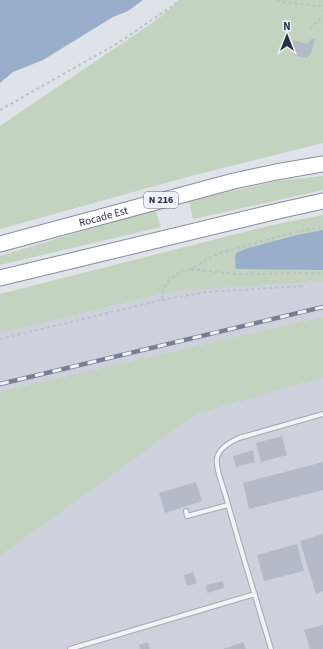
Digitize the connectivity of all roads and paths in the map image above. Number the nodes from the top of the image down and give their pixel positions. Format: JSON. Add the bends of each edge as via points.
{"nodes":[{"id":1,"x":181,"y":0,"type":"edge"},
{"id":2,"x":277,"y":0,"type":"edge"},
{"id":3,"x":323,"y":6,"type":"edge"},
{"id":4,"x":323,"y":16,"type":"edge"},
{"id":5,"x":310,"y":29,"type":"dead end"},
{"id":6,"x":0,"y":110,"type":"edge"},
{"id":7,"x":323,"y":164,"type":"edge"},
{"id":8,"x":323,"y":201,"type":"edge"},
{"id":9,"x":323,"y":227,"type":"edge"},
{"id":10,"x":0,"y":244,"type":"edge"},
{"id":11,"x":191,"y":270,"type":"junction"},
{"id":12,"x":323,"y":273,"type":"edge"},
{"id":13,"x":0,"y":278,"type":"edge"},
{"id":14,"x":305,"y":286,"type":"dead end"},
{"id":15,"x":162,"y":300,"type":"junction"},
{"id":16,"x":0,"y":339,"type":"edge"},
{"id":17,"x":323,"y":414,"type":"edge"},
{"id":18,"x":228,"y":505,"type":"junction"},
{"id":19,"x":186,"y":511,"type":"dead end"},
{"id":20,"x":255,"y":594,"type":"junction"},
{"id":21,"x":70,"y":649,"type":"edge"},
{"id":22,"x":271,"y":649,"type":"edge"}],
"edges":[{"from":1,"to":6,"type":"path","via":[[118,43]]},
{"from":2,"to":3,"type":"path"},
{"from":4,"to":5,"type":"path"},
{"from":7,"to":10,"type":"highway","name":"Rocade Est","number":"N 216","via":[[216,185]]},
{"from":8,"to":13,"type":"highway"},
{"from":9,"to":11,"type":"path","via":[[219,253]]},
{"from":11,"to":12,"type":"path","via":[[235,274]]},
{"from":11,"to":15,"type":"path","via":[[179,273],[169,280],[163,290]]},
{"from":14,"to":15,"type":"path","via":[[206,292]]},
{"from":15,"to":16,"type":"path"},
{"from":17,"to":18,"type":"lane","via":[[228,443],[217,457],[217,465]]},
{"from":18,"to":19,"type":"lane","via":[[188,516]]},
{"from":18,"to":20,"type":"lane"},
{"from":20,"to":21,"type":"lane"},
{"from":20,"to":22,"type":"lane"}]}
